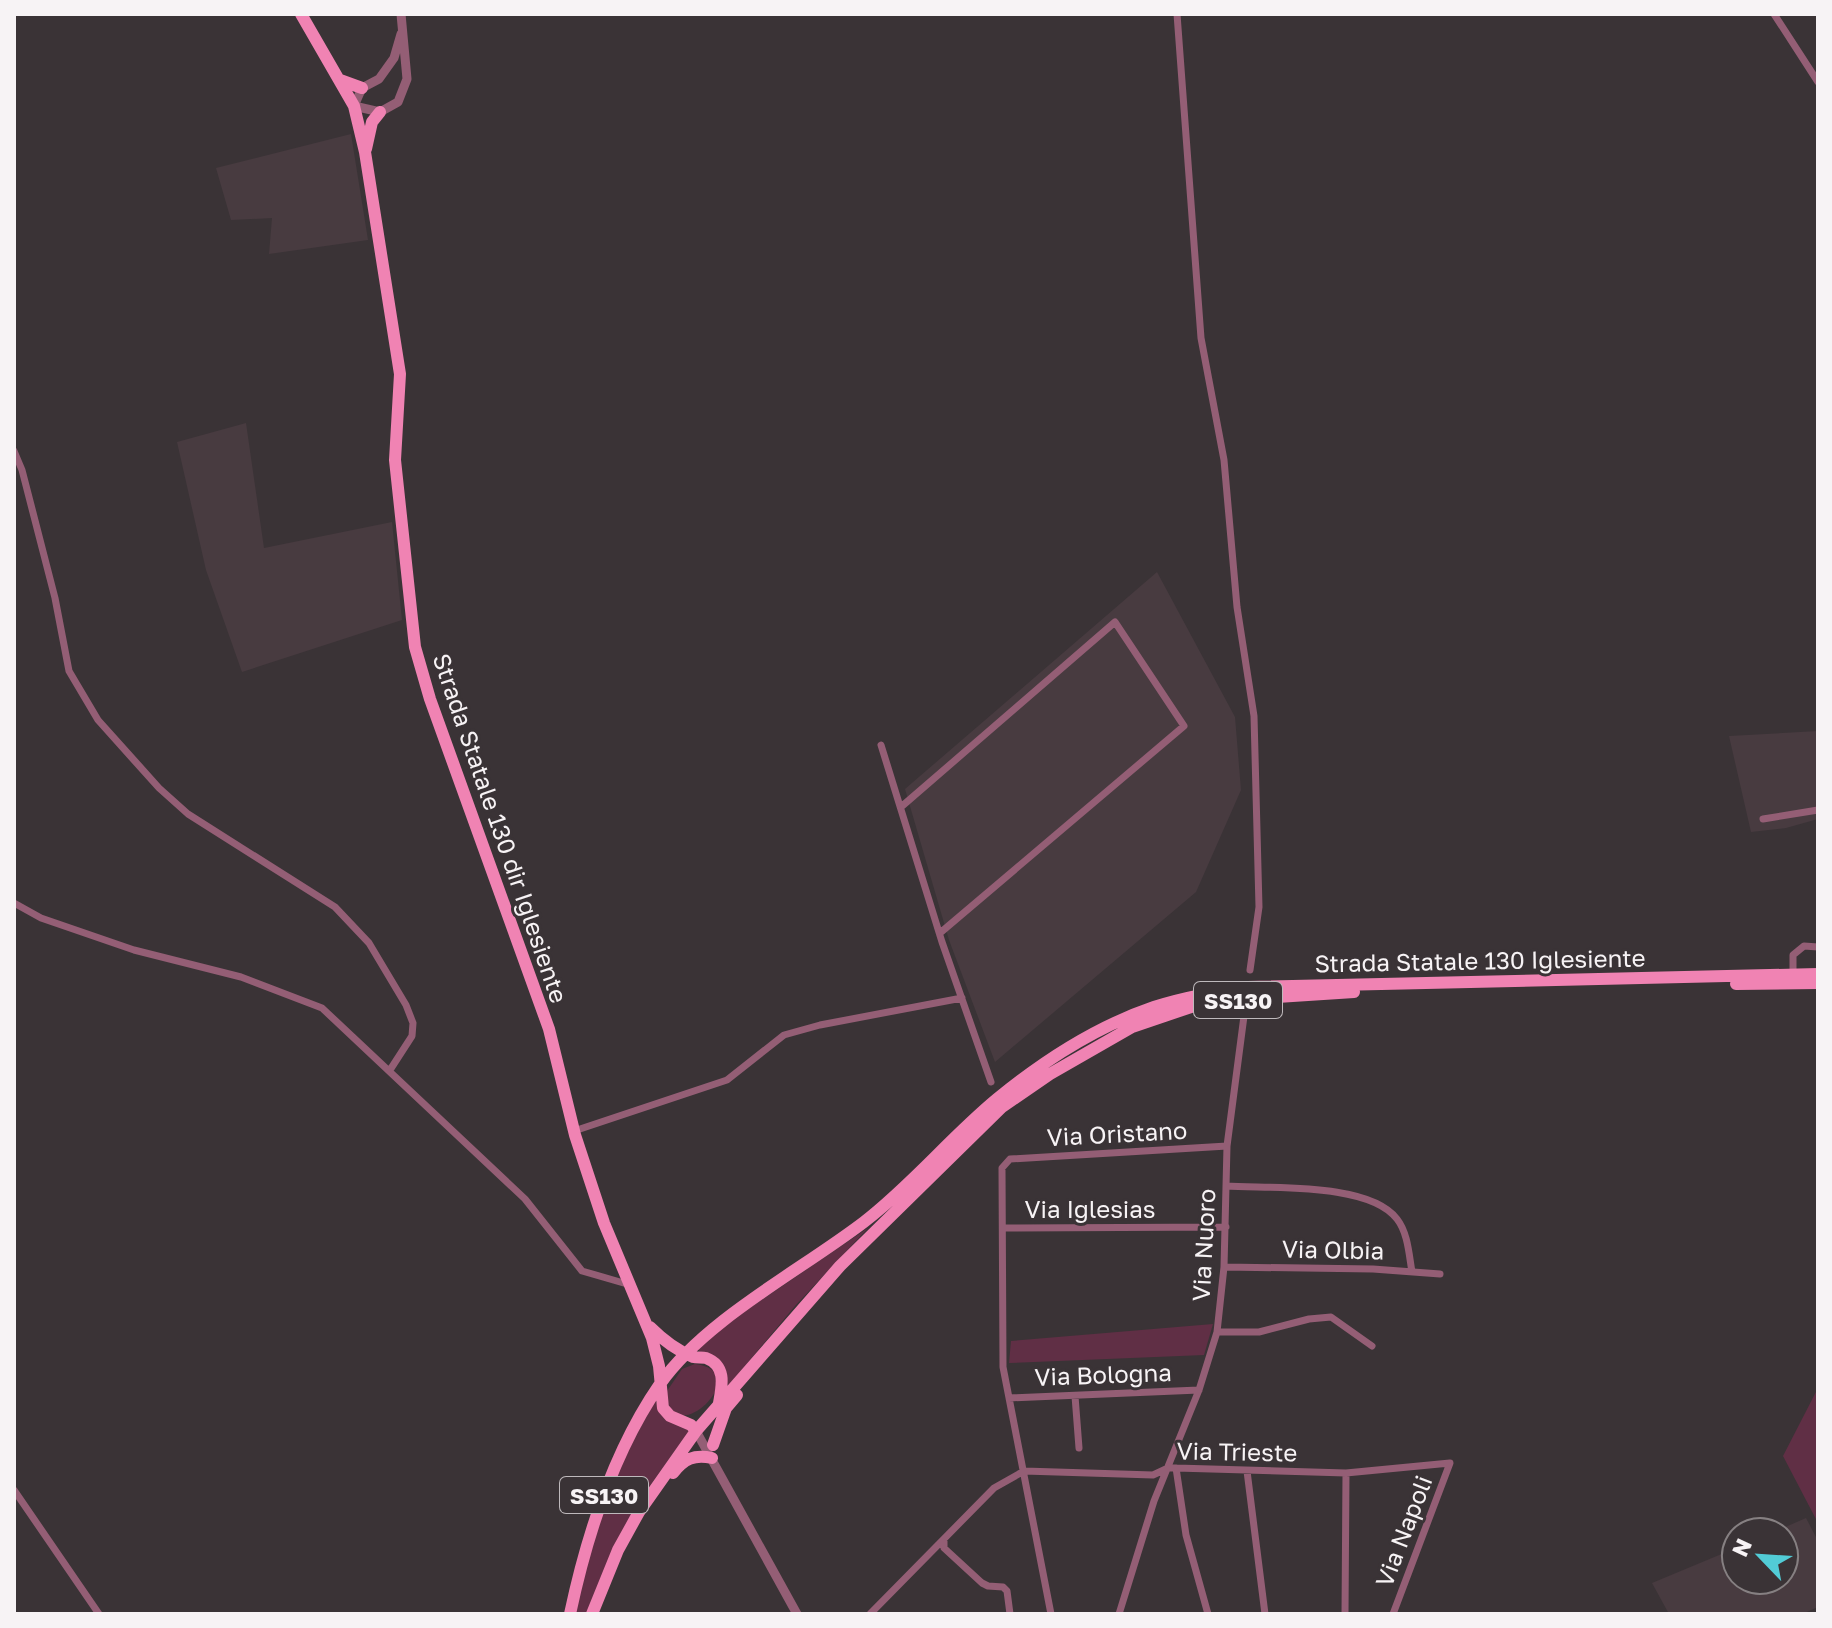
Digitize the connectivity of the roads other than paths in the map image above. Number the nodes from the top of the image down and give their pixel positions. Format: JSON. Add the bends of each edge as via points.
{"nodes":[{"id":1,"x":301,"y":14,"type":"edge"},
{"id":2,"x":401,"y":14,"type":"edge"},
{"id":3,"x":1177,"y":14,"type":"edge"},
{"id":4,"x":1774,"y":14,"type":"edge"},
{"id":5,"x":401,"y":34,"type":"junction"},
{"id":6,"x":340,"y":80,"type":"junction"},
{"id":7,"x":1818,"y":82,"type":"edge"},
{"id":8,"x":362,"y":88,"type":"junction"},
{"id":9,"x":354,"y":106,"type":"junction"},
{"id":10,"x":380,"y":112,"type":"junction"},
{"id":11,"x":365,"y":152,"type":"junction"},
{"id":12,"x":14,"y":451,"type":"edge"},
{"id":13,"x":881,"y":745,"type":"dead end"},
{"id":14,"x":901,"y":807,"type":"junction"},
{"id":15,"x":1818,"y":810,"type":"edge"},
{"id":16,"x":1763,"y":819,"type":"dead end"},
{"id":17,"x":14,"y":903,"type":"edge"},
{"id":18,"x":940,"y":933,"type":"junction"},
{"id":19,"x":1818,"y":947,"type":"edge"},
{"id":20,"x":1250,"y":970,"type":"dead end"},
{"id":21,"x":1818,"y":974,"type":"edge"},
{"id":22,"x":1793,"y":975,"type":"junction"},
{"id":23,"x":1818,"y":983,"type":"edge"},
{"id":24,"x":962,"y":998,"type":"junction"},
{"id":25,"x":1244,"y":1016,"type":"dead end"},
{"id":26,"x":390,"y":1070,"type":"junction"},
{"id":27,"x":991,"y":1082,"type":"dead end"},
{"id":28,"x":574,"y":1131,"type":"junction"},
{"id":29,"x":1227,"y":1146,"type":"junction"},
{"id":30,"x":1226,"y":1186,"type":"junction"},
{"id":31,"x":1226,"y":1227,"type":"junction"},
{"id":32,"x":1003,"y":1228,"type":"junction"},
{"id":33,"x":1224,"y":1267,"type":"junction"},
{"id":34,"x":1412,"y":1272,"type":"junction"},
{"id":35,"x":1440,"y":1274,"type":"dead end"},
{"id":36,"x":627,"y":1284,"type":"junction"},
{"id":37,"x":645,"y":1322,"type":"junction"},
{"id":38,"x":1217,"y":1332,"type":"junction"},
{"id":39,"x":1372,"y":1346,"type":"dead end"},
{"id":40,"x":688,"y":1353,"type":"junction"},
{"id":41,"x":760,"y":1355,"type":"junction"},
{"id":42,"x":660,"y":1385,"type":"junction"},
{"id":43,"x":1199,"y":1390,"type":"junction"},
{"id":44,"x":1075,"y":1396,"type":"junction"},
{"id":45,"x":1009,"y":1398,"type":"junction"},
{"id":46,"x":719,"y":1404,"type":"junction"},
{"id":47,"x":696,"y":1431,"type":"junction"},
{"id":48,"x":1079,"y":1448,"type":"dead end"},
{"id":49,"x":713,"y":1456,"type":"junction"},
{"id":50,"x":1450,"y":1463,"type":"joint"},
{"id":51,"x":1172,"y":1468,"type":"junction"},
{"id":52,"x":1024,"y":1471,"type":"junction"},
{"id":53,"x":1247,"y":1471,"type":"junction"},
{"id":54,"x":1346,"y":1473,"type":"junction"},
{"id":55,"x":656,"y":1486,"type":"junction"},
{"id":56,"x":14,"y":1490,"type":"edge"},
{"id":57,"x":944,"y":1541,"type":"junction"},
{"id":58,"x":99,"y":1614,"type":"edge"},
{"id":59,"x":570,"y":1614,"type":"edge"},
{"id":60,"x":592,"y":1614,"type":"edge"},
{"id":61,"x":797,"y":1614,"type":"edge"},
{"id":62,"x":870,"y":1614,"type":"edge"},
{"id":63,"x":1010,"y":1614,"type":"edge"},
{"id":64,"x":1051,"y":1614,"type":"edge"},
{"id":65,"x":1119,"y":1614,"type":"edge"},
{"id":66,"x":1208,"y":1614,"type":"edge"},
{"id":67,"x":1265,"y":1614,"type":"edge"},
{"id":68,"x":1345,"y":1614,"type":"edge"},
{"id":69,"x":1393,"y":1614,"type":"edge"}],
"edges":[{"from":1,"to":6,"type":"main road","name":"Strada Statale 130 dir Iglesiente"},
{"from":2,"to":5,"type":"street"},
{"from":3,"to":20,"type":"street","via":[[1201,338],[1224,460],[1237,607],[1254,716],[1259,907]]},
{"from":4,"to":7,"type":"street"},
{"from":5,"to":8,"type":"street","via":[[394,58],[379,79]]},
{"from":5,"to":10,"type":"street","via":[[407,79],[398,102]]},
{"from":6,"to":8,"type":"main road"},
{"from":6,"to":9,"type":"main road","name":"Strada Statale 130 dir Iglesiente"},
{"from":8,"to":9,"type":"street"},
{"from":9,"to":10,"type":"street"},
{"from":9,"to":11,"type":"main road","name":"Strada Statale 130 dir Iglesiente"},
{"from":10,"to":11,"type":"main road"},
{"from":11,"to":28,"type":"main road","name":"Strada Statale 130 dir Iglesiente","via":[[400,374],[395,460],[415,647],[549,1029]]},
{"from":12,"to":26,"type":"street","via":[[55,598],[69,671],[92,709],[188,814],[335,907],[369,943],[413,1023],[412,1036]]},
{"from":13,"to":14,"type":"street"},
{"from":14,"to":18,"type":"street"},
{"from":14,"to":18,"type":"street","via":[[1115,622],[1184,726]]},
{"from":15,"to":16,"type":"street"},
{"from":17,"to":26,"type":"street","via":[[41,918],[134,950],[241,977],[322,1008]]},
{"from":18,"to":24,"type":"street"},
{"from":19,"to":22,"type":"street","via":[[1804,946],[1793,955]]},
{"from":21,"to":22,"type":"main road","name":"Strada Statale 130 Iglesiente","number":"SS130"},
{"from":22,"to":40,"type":"main road","name":"Strada Statale 130 Iglesiente","number":"SS130","via":[[1248,987],[1152,1008],[1096,1033],[997,1099],[866,1220]]},
{"from":23,"to":41,"type":"main road","name":"Strada Statale 130 Iglesiente","number":"SS130","via":[[1262,998],[1197,1005],[1132,1027],[1002,1107],[869,1235]]},
{"from":24,"to":27,"type":"street"},
{"from":24,"to":28,"type":"street","via":[[784,1035],[727,1080]]},
{"from":25,"to":29,"type":"street","name":"Via Nuoro"},
{"from":26,"to":36,"type":"street","via":[[525,1199],[582,1271]]},
{"from":28,"to":36,"type":"main road","name":"Strada Statale 130 dir Iglesiente"},
{"from":29,"to":30,"type":"street","name":"Via Nuoro"},
{"from":29,"to":32,"type":"street","name":"Via Oristano","via":[[1010,1159],[1002,1168]]},
{"from":30,"to":31,"type":"street","name":"Via Nuoro"},
{"from":30,"to":34,"type":"street","via":[[1344,1192],[1373,1200],[1405,1231]]},
{"from":31,"to":32,"type":"street","name":"Via Iglesias"},
{"from":31,"to":33,"type":"street","name":"Via Nuoro"},
{"from":32,"to":45,"type":"street","via":[[1003,1367]]},
{"from":33,"to":34,"type":"street","name":"Via Olbia"},
{"from":33,"to":38,"type":"street","name":"Via Nuoro"},
{"from":34,"to":35,"type":"street","name":"Via Olbia"},
{"from":36,"to":37,"type":"main road","name":"Strada Statale 130 dir Iglesiente"},
{"from":37,"to":40,"type":"main road","name":"Strada Statale 130 dir Iglesiente","via":[[664,1341]]},
{"from":37,"to":42,"type":"main road","name":"Strada Statale 130 dir Iglesiente"},
{"from":38,"to":39,"type":"street","via":[[1259,1332],[1331,1317]]},
{"from":38,"to":43,"type":"street","name":"Via Nuoro"},
{"from":40,"to":42,"type":"main road","name":"Strada Statale 130 Iglesiente","number":"SS130"},
{"from":40,"to":46,"type":"main road","via":[[710,1360],[720,1371]]},
{"from":41,"to":46,"type":"main road","name":"Strada Statale 130 Iglesiente","number":"SS130"},
{"from":41,"to":49,"type":"main road","via":[[754,1374],[726,1408]]},
{"from":42,"to":47,"type":"main road","via":[[666,1412]]},
{"from":42,"to":59,"type":"main road","name":"Strada Statale 130 Iglesiente","number":"SS130","via":[[597,1513]]},
{"from":43,"to":44,"type":"street","name":"Via Bologna"},
{"from":43,"to":51,"type":"street","name":"Via Nuoro"},
{"from":44,"to":45,"type":"street","name":"Via Bologna"},
{"from":44,"to":48,"type":"street"},
{"from":45,"to":52,"type":"street"},
{"from":46,"to":47,"type":"main road","name":"Strada Statale 130 Iglesiente","number":"SS130"},
{"from":46,"to":49,"type":"street"},
{"from":47,"to":49,"type":"street"},
{"from":47,"to":55,"type":"main road","name":"Strada Statale 130 Iglesiente","number":"SS130"},
{"from":49,"to":55,"type":"main road","via":[[688,1458],[665,1484]]},
{"from":49,"to":61,"type":"street"},
{"from":50,"to":54,"type":"street","name":"Via Trieste"},
{"from":50,"to":69,"type":"street","name":"Via Napoli"},
{"from":51,"to":52,"type":"street","name":"Via Trieste","via":[[1153,1475]]},
{"from":51,"to":53,"type":"street","name":"Via Trieste"},
{"from":51,"to":65,"type":"street","name":"Via Nuoro","via":[[1154,1501]]},
{"from":51,"to":66,"type":"street"},
{"from":52,"to":57,"type":"street","via":[[994,1488]]},
{"from":52,"to":64,"type":"street"},
{"from":53,"to":54,"type":"street","name":"Via Trieste"},
{"from":53,"to":67,"type":"street"},
{"from":54,"to":68,"type":"street"},
{"from":55,"to":60,"type":"main road","name":"Strada Statale 130 Iglesiente","number":"SS130","via":[[618,1550]]},
{"from":56,"to":58,"type":"street"},
{"from":57,"to":62,"type":"street"},
{"from":57,"to":63,"type":"street","via":[[944,1548],[982,1583],[1007,1591]]}]}
